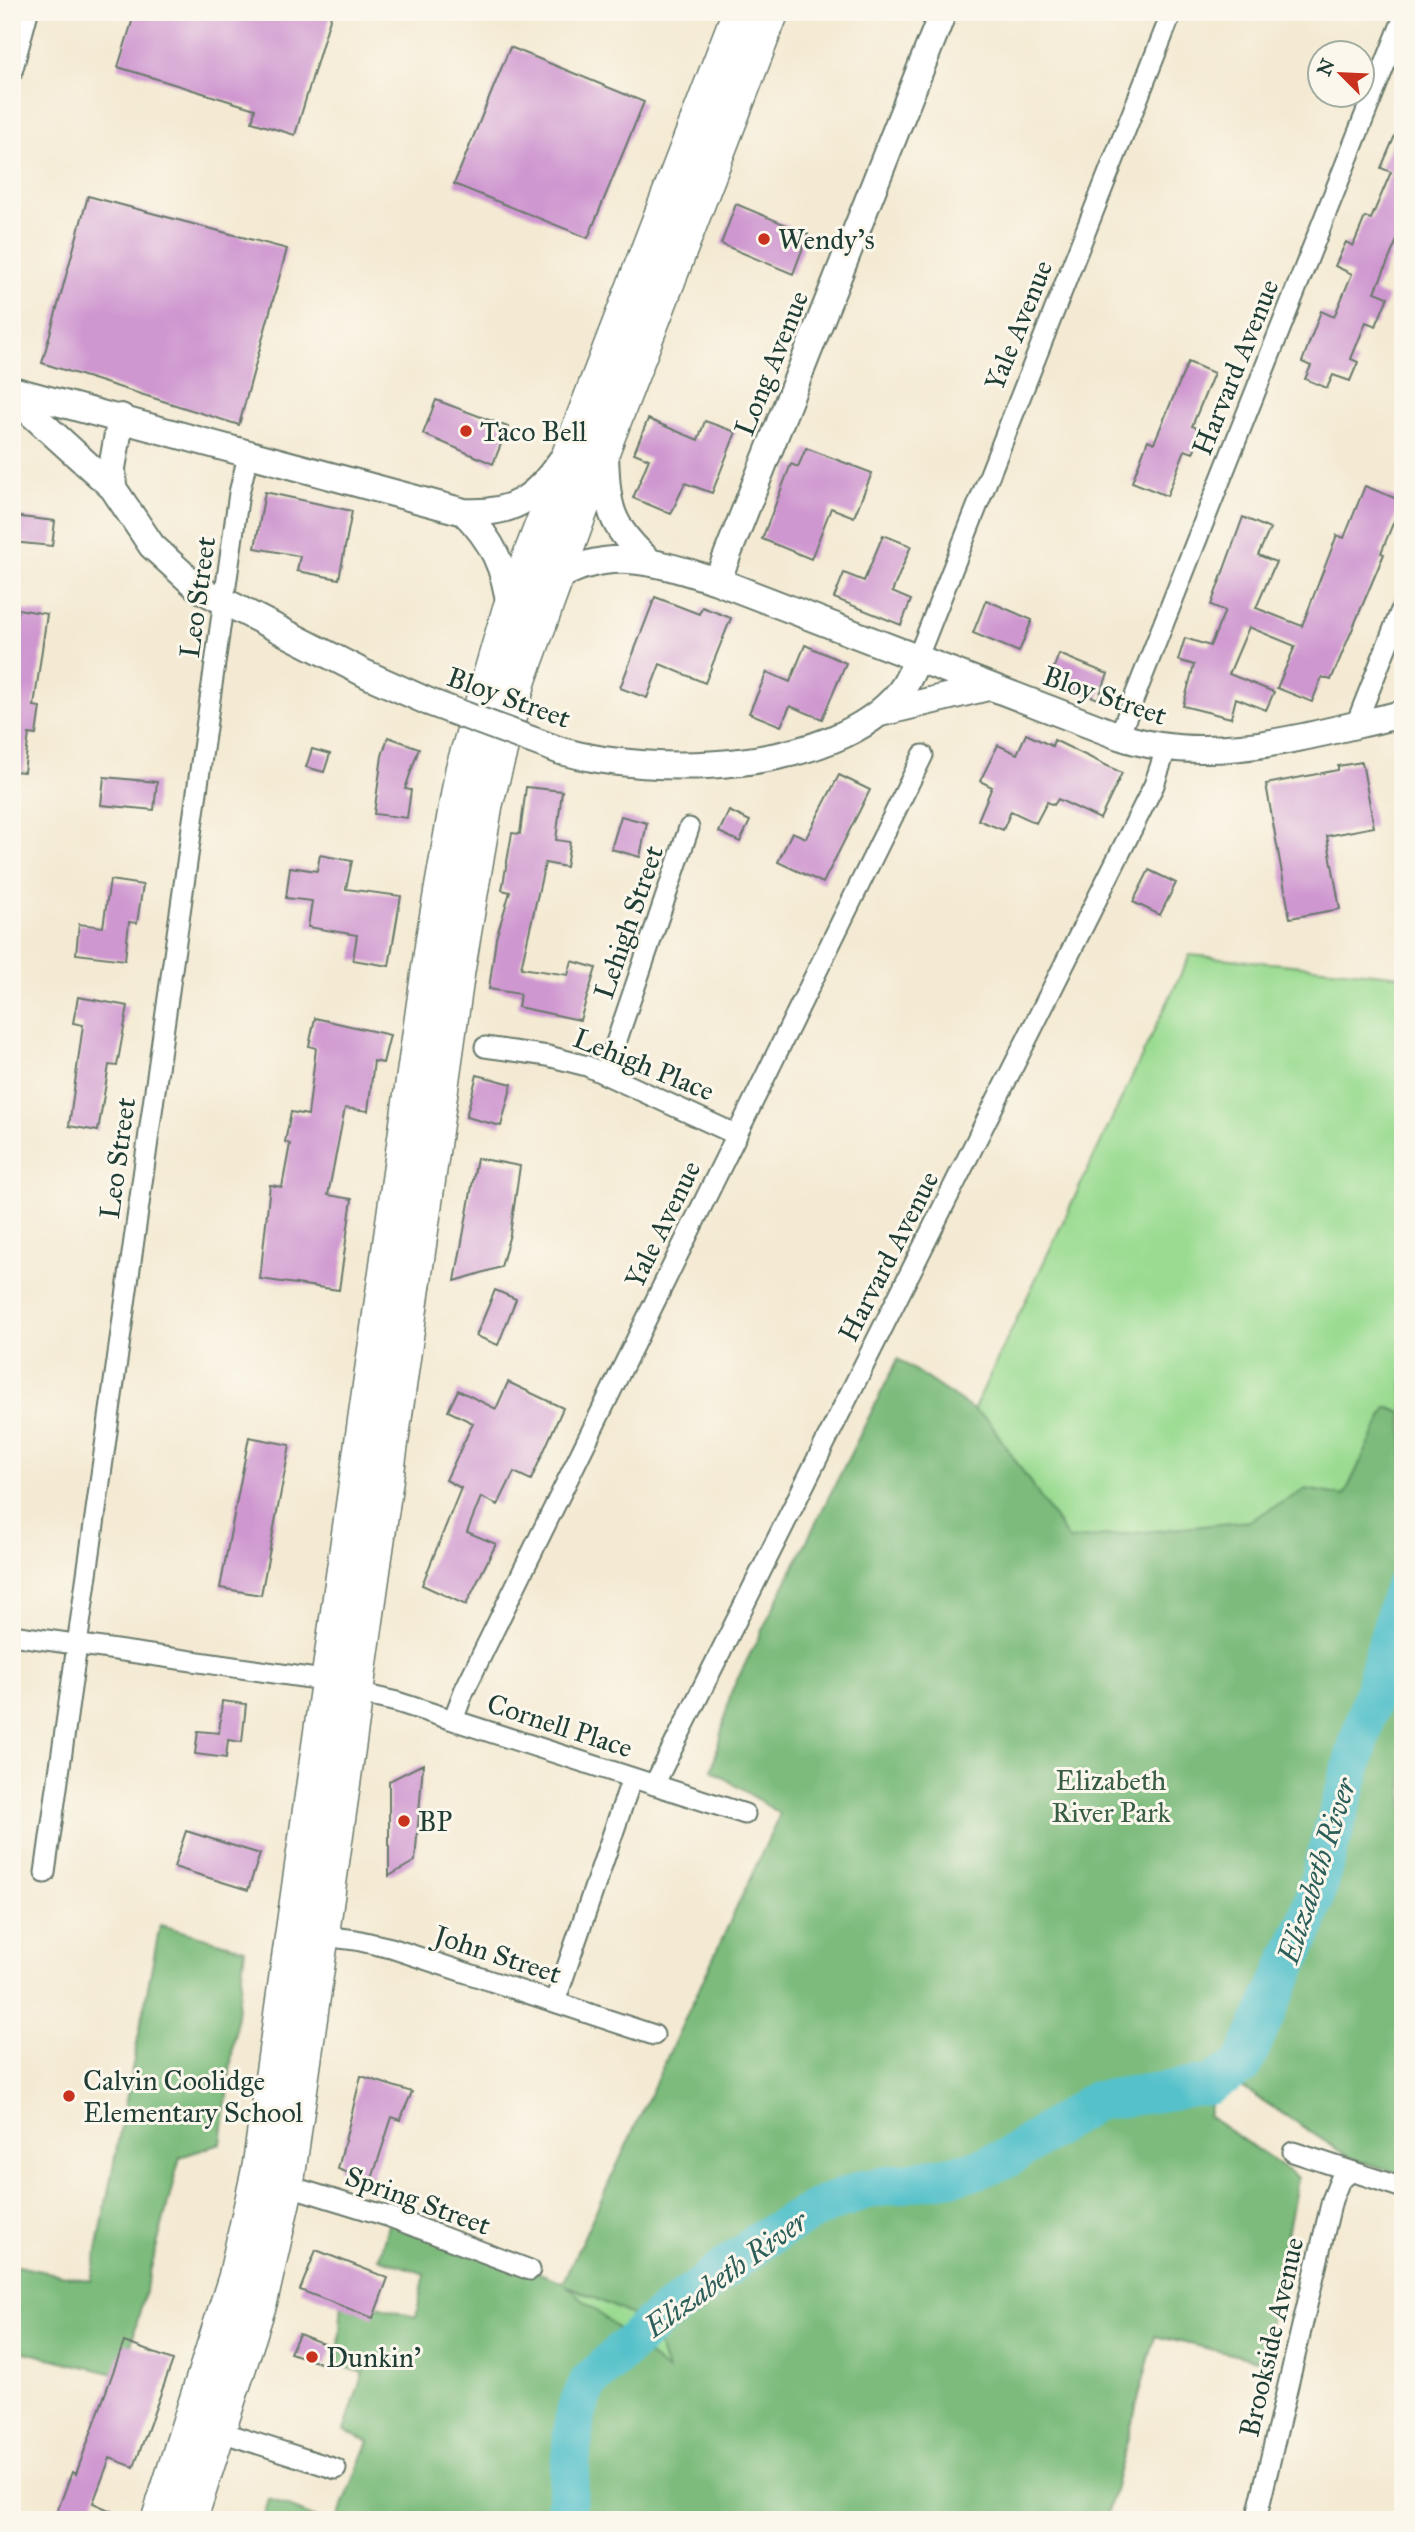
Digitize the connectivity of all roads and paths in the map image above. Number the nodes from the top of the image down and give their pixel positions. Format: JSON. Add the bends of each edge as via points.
{"nodes":[{"id":1,"x":28,"y":12,"type":"edge"},
{"id":2,"x":740,"y":12,"type":"edge"},
{"id":3,"x":771,"y":12,"type":"edge"},
{"id":4,"x":943,"y":12,"type":"edge"},
{"id":5,"x":1172,"y":12,"type":"edge"},
{"id":6,"x":1403,"y":19,"type":"edge"},
{"id":7,"x":12,"y":72,"type":"edge"},
{"id":8,"x":12,"y":390,"type":"edge"},
{"id":9,"x":12,"y":396,"type":"edge"},
{"id":10,"x":121,"y":417,"type":"junction"},
{"id":11,"x":590,"y":440,"type":"junction"},
{"id":12,"x":248,"y":452,"type":"junction"},
{"id":13,"x":113,"y":488,"type":"junction"},
{"id":14,"x":464,"y":512,"type":"junction"},
{"id":15,"x":649,"y":561,"type":"junction"},
{"id":16,"x":552,"y":581,"type":"junction"},
{"id":17,"x":717,"y":581,"type":"junction"},
{"id":18,"x":224,"y":604,"type":"junction"},
{"id":19,"x":1403,"y":605,"type":"edge"},
{"id":20,"x":510,"y":610,"type":"junction"},
{"id":21,"x":917,"y":659,"type":"junction"},
{"id":22,"x":988,"y":687,"type":"junction"},
{"id":23,"x":878,"y":713,"type":"junction"},
{"id":24,"x":1403,"y":714,"type":"edge"},
{"id":25,"x":1356,"y":724,"type":"junction"},
{"id":26,"x":1119,"y":736,"type":"junction"},
{"id":27,"x":1166,"y":749,"type":"junction"},
{"id":28,"x":923,"y":755,"type":"dead end"},
{"id":29,"x":689,"y":828,"type":"dead end"},
{"id":30,"x":485,"y":1046,"type":"dead end"},
{"id":31,"x":606,"y":1072,"type":"junction"},
{"id":32,"x":737,"y":1135,"type":"junction"},
{"id":33,"x":12,"y":1635,"type":"edge"},
{"id":34,"x":77,"y":1643,"type":"junction"},
{"id":35,"x":343,"y":1687,"type":"junction"},
{"id":36,"x":453,"y":1720,"type":"junction"},
{"id":37,"x":632,"y":1778,"type":"junction"},
{"id":38,"x":654,"y":1785,"type":"junction"},
{"id":39,"x":745,"y":1814,"type":"dead end"},
{"id":40,"x":45,"y":1873,"type":"dead end"},
{"id":41,"x":323,"y":1936,"type":"junction"},
{"id":42,"x":555,"y":2002,"type":"junction"},
{"id":43,"x":654,"y":2035,"type":"dead end"},
{"id":44,"x":1293,"y":2152,"type":"dead end"},
{"id":45,"x":1350,"y":2173,"type":"junction"},
{"id":46,"x":286,"y":2185,"type":"junction"},
{"id":47,"x":1403,"y":2188,"type":"edge"},
{"id":48,"x":530,"y":2270,"type":"dead end"},
{"id":49,"x":218,"y":2431,"type":"junction"},
{"id":50,"x":336,"y":2469,"type":"dead end"},
{"id":51,"x":159,"y":2520,"type":"edge"},
{"id":52,"x":189,"y":2520,"type":"edge"},
{"id":53,"x":1256,"y":2520,"type":"edge"}],
"edges":[{"from":1,"to":7,"type":"street"},
{"from":2,"to":11,"type":"highway"},
{"from":3,"to":11,"type":"highway"},
{"from":4,"to":17,"type":"street","name":"Long Avenue"},
{"from":5,"to":21,"type":"street","name":"Yale Avenue"},
{"from":6,"to":26,"type":"street","name":"Harvard Avenue"},
{"from":8,"to":10,"type":"street"},
{"from":9,"to":13,"type":"street","name":"Bloy Street"},
{"from":10,"to":12,"type":"street"},
{"from":10,"to":13,"type":"street"},
{"from":11,"to":14,"type":"street","via":[[525,500],[500,511]]},
{"from":11,"to":15,"type":"street","name":"Bloy Street","via":[[612,518]]},
{"from":11,"to":16,"type":"highway"},
{"from":11,"to":20,"type":"highway"},
{"from":12,"to":14,"type":"street"},
{"from":12,"to":18,"type":"street","name":"Leo Street"},
{"from":13,"to":18,"type":"street","name":"Bloy Street","via":[[162,557]]},
{"from":14,"to":20,"type":"street","via":[[500,561]]},
{"from":15,"to":16,"type":"street","name":"Bloy Street","via":[[599,560],[579,565]]},
{"from":15,"to":17,"type":"street","name":"Bloy Street"},
{"from":16,"to":35,"type":"highway","via":[[509,710],[479,836]]},
{"from":17,"to":21,"type":"street","name":"Bloy Street"},
{"from":18,"to":23,"type":"street","name":"Bloy Street","bridge":true,"via":[[429,702],[561,751],[634,765],[687,768],[777,755],[828,739]]},
{"from":18,"to":34,"type":"street","name":"Leo Street"},
{"from":19,"to":25,"type":"street"},
{"from":20,"to":35,"type":"highway","via":[[463,770],[446,851]]},
{"from":21,"to":22,"type":"street","name":"Bloy Street"},
{"from":21,"to":23,"type":"street","name":"Bloy Street","via":[[904,688]]},
{"from":22,"to":23,"type":"street"},
{"from":22,"to":26,"type":"street","name":"Bloy Street"},
{"from":24,"to":25,"type":"street","name":"Bloy Street"},
{"from":25,"to":27,"type":"street","name":"Bloy Street","via":[[1239,747]]},
{"from":26,"to":27,"type":"street","name":"Bloy Street"},
{"from":27,"to":38,"type":"street","name":"Harvard Avenue","via":[[1154,785]]},
{"from":28,"to":32,"type":"street","name":"Yale Avenue"},
{"from":29,"to":31,"type":"street","name":"Lehigh Street"},
{"from":30,"to":31,"type":"street","name":"Lehigh Place"},
{"from":31,"to":32,"type":"street","name":"Lehigh Place"},
{"from":32,"to":36,"type":"street","name":"Yale Avenue"},
{"from":33,"to":34,"type":"street","name":"Cornell Place"},
{"from":34,"to":35,"type":"street","name":"Cornell Place"},
{"from":34,"to":40,"type":"street","name":"Leo Street"},
{"from":35,"to":36,"type":"street","name":"Cornell Place"},
{"from":35,"to":41,"type":"highway"},
{"from":35,"to":51,"type":"highway","via":[[252,2210],[225,2317]]},
{"from":36,"to":37,"type":"street","name":"Cornell Place"},
{"from":37,"to":38,"type":"street","name":"Cornell Place"},
{"from":37,"to":42,"type":"street"},
{"from":38,"to":39,"type":"street","name":"Cornell Place"},
{"from":41,"to":42,"type":"street","name":"John Street","via":[[375,1944]]},
{"from":41,"to":46,"type":"highway"},
{"from":42,"to":43,"type":"street","name":"John Street"},
{"from":44,"to":45,"type":"street"},
{"from":45,"to":47,"type":"street"},
{"from":45,"to":53,"type":"street","name":"Brookside Avenue","via":[[1340,2180],[1332,2200]]},
{"from":46,"to":48,"type":"street","name":"Spring Street","via":[[390,2217]]},
{"from":46,"to":49,"type":"highway","via":[[260,2300]]},
{"from":49,"to":50,"type":"street"},
{"from":49,"to":52,"type":"highway"}]}
